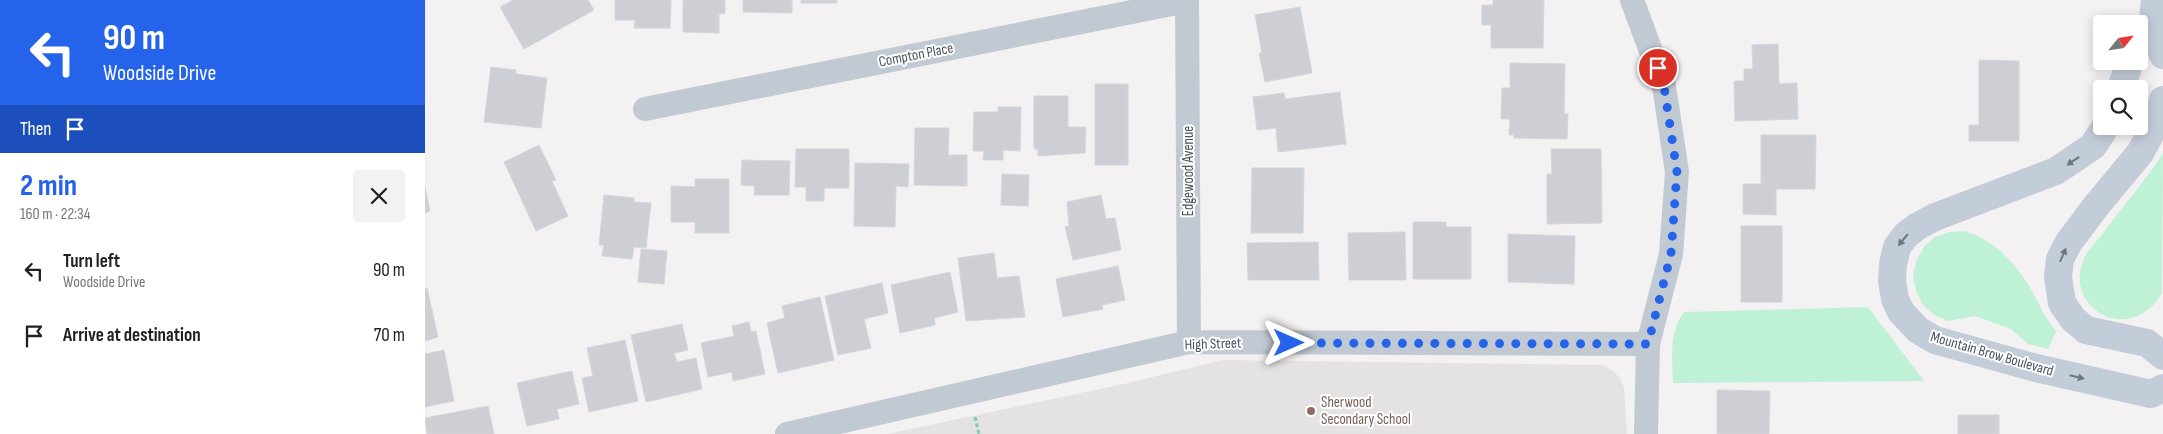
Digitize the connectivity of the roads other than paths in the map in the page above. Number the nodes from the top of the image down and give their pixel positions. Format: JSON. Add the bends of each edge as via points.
{"nodes":[{"id":1,"x":1187,"y":0,"type":"edge"},
{"id":2,"x":1632,"y":0,"type":"edge"},
{"id":3,"x":2149,"y":20,"type":"edge"},
{"id":4,"x":2163,"y":55,"type":"edge"},
{"id":5,"x":2163,"y":100,"type":"edge"},
{"id":6,"x":645,"y":109,"type":"dead end"},
{"id":7,"x":2100,"y":135,"type":"edge"},
{"id":8,"x":1189,"y":342,"type":"junction"},
{"id":9,"x":2158,"y":343,"type":"edge"},
{"id":10,"x":1648,"y":344,"type":"junction"},
{"id":11,"x":2163,"y":388,"type":"edge"},
{"id":12,"x":787,"y":434,"type":"edge"},
{"id":13,"x":1646,"y":434,"type":"edge"}],
"edges":[{"from":1,"to":6,"type":"street","name":"Compton Place"},
{"from":1,"to":8,"type":"street","name":"Edgewood Avenue"},
{"from":2,"to":10,"type":"street","via":[[1664,86],[1677,172],[1671,254]]},
{"from":3,"to":4,"type":"main road"},
{"from":9,"to":5,"type":"main road","one_way":true,"via":[[2086,330],[2062,303],[2058,276],[2060,259],[2069,242],[2141,153],[2157,122]]},
{"from":7,"to":11,"type":"main road","name":"Mountain Brow Boulevard","one_way":true,"via":[[2093,146],[2056,171],[1935,217],[1906,235],[1897,247],[1893,264],[1895,299],[1901,312],[1918,330],[1935,340],[2036,368],[2151,394]]},
{"from":8,"to":10,"type":"street","name":"High Street"},
{"from":8,"to":12,"type":"street","name":"High Street"},
{"from":10,"to":13,"type":"street"}]}
